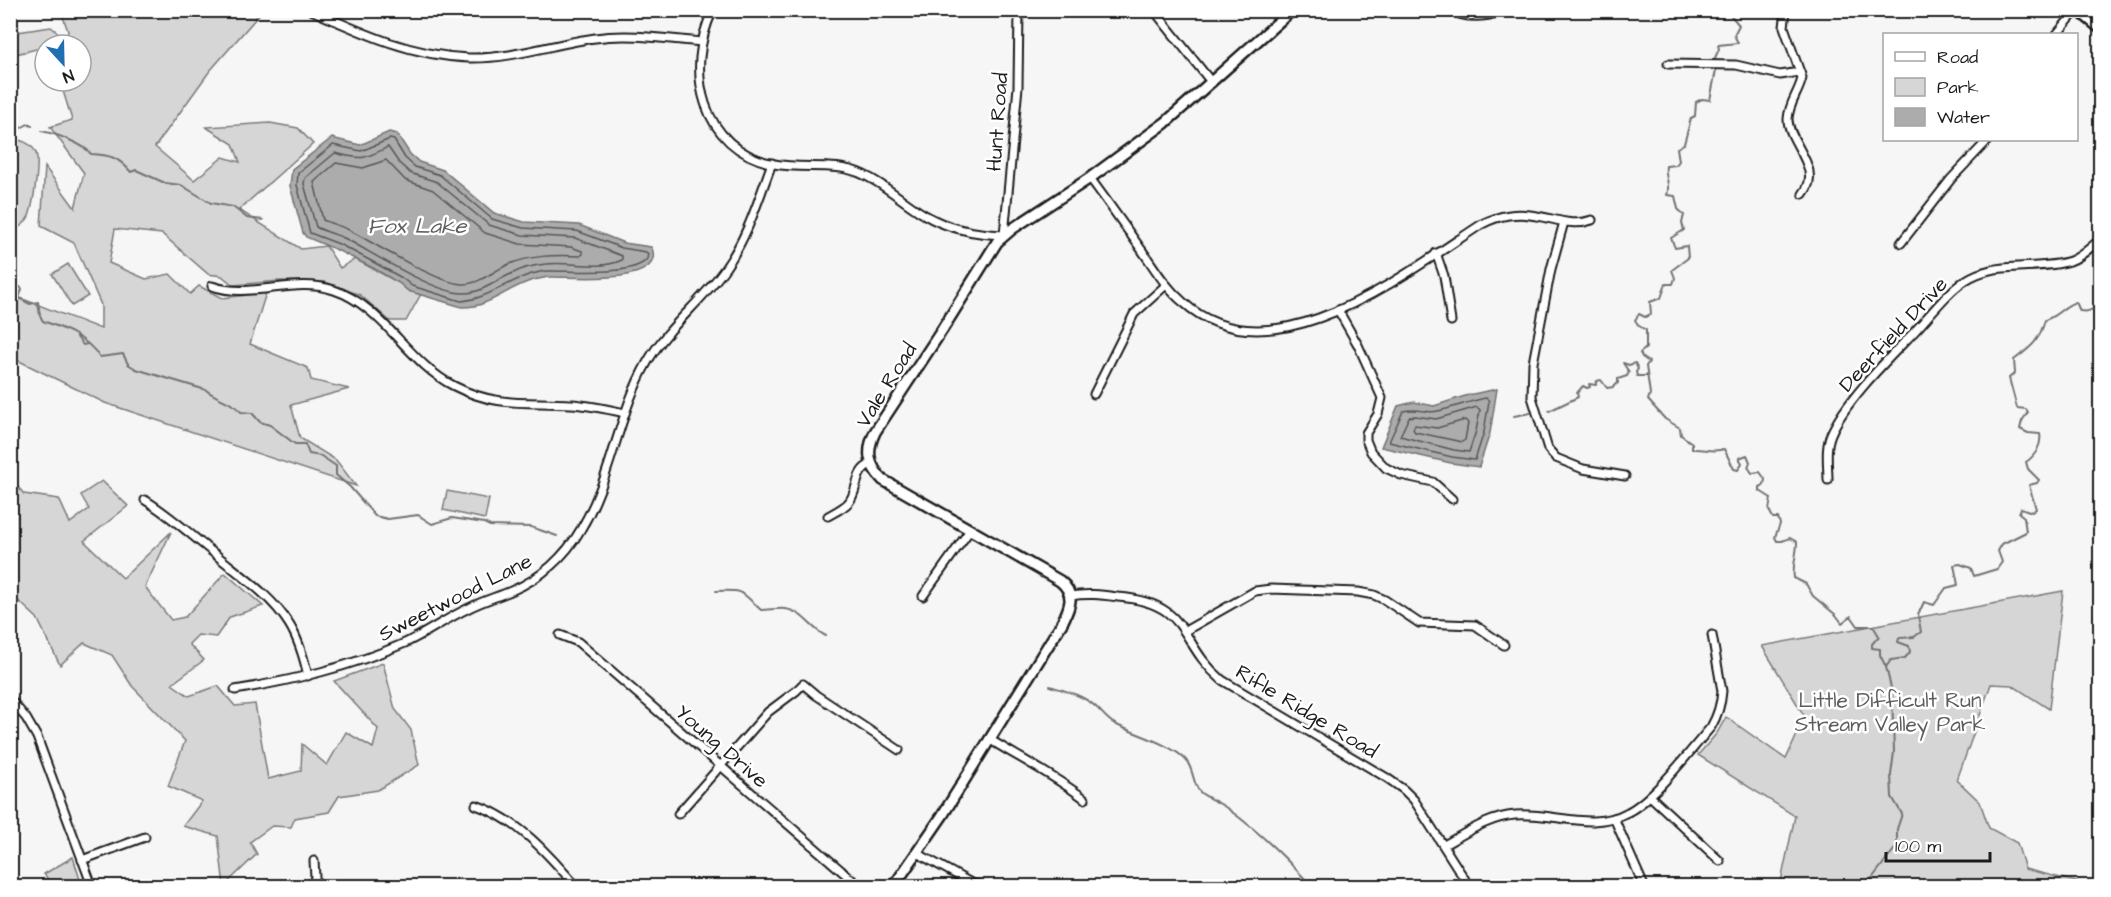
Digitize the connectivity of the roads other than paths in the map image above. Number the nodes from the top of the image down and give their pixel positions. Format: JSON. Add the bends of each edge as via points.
{"nodes":[{"id":1,"x":311,"y":10,"type":"edge"},
{"id":2,"x":713,"y":10,"type":"edge"},
{"id":3,"x":1019,"y":10,"type":"edge"},
{"id":4,"x":1292,"y":10,"type":"edge"},
{"id":5,"x":1451,"y":10,"type":"edge"},
{"id":6,"x":1514,"y":10,"type":"edge"},
{"id":7,"x":1786,"y":10,"type":"edge"},
{"id":8,"x":2078,"y":10,"type":"edge"},
{"id":9,"x":1157,"y":14,"type":"dead end"},
{"id":10,"x":2100,"y":28,"type":"edge"},
{"id":11,"x":2058,"y":33,"type":"edge"},
{"id":12,"x":701,"y":42,"type":"junction"},
{"id":13,"x":1668,"y":64,"type":"dead end"},
{"id":14,"x":1800,"y":72,"type":"junction"},
{"id":15,"x":1212,"y":83,"type":"junction"},
{"id":16,"x":1987,"y":141,"type":"edge"},
{"id":17,"x":772,"y":163,"type":"junction"},
{"id":18,"x":1090,"y":178,"type":"junction"},
{"id":19,"x":1803,"y":194,"type":"dead end"},
{"id":20,"x":1592,"y":220,"type":"dead end"},
{"id":21,"x":1564,"y":222,"type":"junction"},
{"id":22,"x":1004,"y":235,"type":"junction"},
{"id":23,"x":2100,"y":240,"type":"edge"},
{"id":24,"x":1901,"y":243,"type":"dead end"},
{"id":25,"x":1436,"y":253,"type":"junction"},
{"id":26,"x":1166,"y":285,"type":"junction"},
{"id":27,"x":212,"y":286,"type":"dead end"},
{"id":28,"x":1338,"y":310,"type":"junction"},
{"id":29,"x":1451,"y":321,"type":"dead end"},
{"id":30,"x":1094,"y":394,"type":"dead end"},
{"id":31,"x":625,"y":413,"type":"junction"},
{"id":32,"x":871,"y":464,"type":"junction"},
{"id":33,"x":1625,"y":476,"type":"dead end"},
{"id":34,"x":1828,"y":480,"type":"dead end"},
{"id":35,"x":1452,"y":499,"type":"dead end"},
{"id":36,"x":145,"y":500,"type":"dead end"},
{"id":37,"x":828,"y":516,"type":"dead end"},
{"id":38,"x":970,"y":530,"type":"junction"},
{"id":39,"x":922,"y":596,"type":"dead end"},
{"id":40,"x":1071,"y":596,"type":"junction"},
{"id":41,"x":1185,"y":631,"type":"junction"},
{"id":42,"x":561,"y":635,"type":"dead end"},
{"id":43,"x":1712,"y":635,"type":"dead end"},
{"id":44,"x":1504,"y":645,"type":"dead end"},
{"id":45,"x":308,"y":676,"type":"junction"},
{"id":46,"x":235,"y":690,"type":"dead end"},
{"id":47,"x":10,"y":699,"type":"edge"},
{"id":48,"x":989,"y":739,"type":"junction"},
{"id":49,"x":899,"y":750,"type":"dead end"},
{"id":50,"x":722,"y":767,"type":"junction"},
{"id":51,"x":1650,"y":796,"type":"junction"},
{"id":52,"x":1085,"y":799,"type":"dead end"},
{"id":53,"x":476,"y":805,"type":"dead end"},
{"id":54,"x":678,"y":814,"type":"dead end"},
{"id":55,"x":1614,"y":818,"type":"junction"},
{"id":56,"x":145,"y":837,"type":"dead end"},
{"id":57,"x":1444,"y":845,"type":"junction"},
{"id":58,"x":917,"y":853,"type":"junction"},
{"id":59,"x":82,"y":860,"type":"junction"},
{"id":60,"x":314,"y":861,"type":"dead end"},
{"id":61,"x":1720,"y":861,"type":"dead end"},
{"id":62,"x":92,"y":886,"type":"edge"},
{"id":63,"x":312,"y":886,"type":"edge"},
{"id":64,"x":576,"y":886,"type":"edge"},
{"id":65,"x":859,"y":886,"type":"edge"},
{"id":66,"x":894,"y":886,"type":"edge"},
{"id":67,"x":983,"y":886,"type":"edge"},
{"id":68,"x":1469,"y":886,"type":"edge"},
{"id":69,"x":1644,"y":886,"type":"edge"}],
"edges":[{"from":1,"to":12,"type":"street","via":[[396,46],[467,58],[506,57],[602,37]]},
{"from":2,"to":12,"type":"street"},
{"from":3,"to":22,"type":"street","name":"Hunt Road","via":[[1018,87]]},
{"from":4,"to":15,"type":"main road","name":"Vale Road"},
{"from":5,"to":6,"type":"street","via":[[1472,17]]},
{"from":7,"to":14,"type":"street","via":[[1784,27]]},
{"from":8,"to":10,"type":"main road"},
{"from":8,"to":11,"type":"street"},
{"from":9,"to":15,"type":"street"},
{"from":12,"to":17,"type":"street","via":[[701,86],[714,124],[743,150]]},
{"from":13,"to":14,"type":"street","via":[[1736,65],[1779,75]]},
{"from":14,"to":19,"type":"street","via":[[1801,83],[1791,101],[1788,119],[1807,165],[1808,186]]},
{"from":15,"to":18,"type":"main road","name":"Vale Road"},
{"from":16,"to":24,"type":"street","via":[[1951,179]]},
{"from":17,"to":22,"type":"street","via":[[853,170],[932,219],[965,230]]},
{"from":17,"to":31,"type":"street","name":"Sweetwood Lane","via":[[750,223],[727,266],[658,345]]},
{"from":18,"to":22,"type":"main road","name":"Vale Road"},
{"from":18,"to":26,"type":"street"},
{"from":20,"to":21,"type":"street"},
{"from":21,"to":25,"type":"street","via":[[1524,214],[1500,216]]},
{"from":21,"to":33,"type":"street","via":[[1533,363],[1532,398],[1548,449],[1556,458],[1583,469]]},
{"from":22,"to":32,"type":"main road","name":"Vale Road","via":[[874,432],[869,449]]},
{"from":23,"to":34,"type":"street","name":"Deerfield Drive","via":[[2072,260],[1995,269],[1965,280],[1898,348],[1839,420],[1828,441]]},
{"from":25,"to":28,"type":"street"},
{"from":25,"to":29,"type":"street"},
{"from":26,"to":28,"type":"street","via":[[1203,317],[1240,329],[1281,327]]},
{"from":26,"to":30,"type":"street","via":[[1134,314]]},
{"from":27,"to":31,"type":"street","via":[[230,291],[303,285],[334,290],[368,309],[428,369],[470,393],[518,404],[568,404]]},
{"from":28,"to":35,"type":"street","via":[[1382,398],[1378,414],[1366,433],[1371,452],[1386,468],[1433,482]]},
{"from":31,"to":45,"type":"street","name":"Sweetwood Lane","via":[[600,495],[575,539],[551,566],[525,584],[468,608],[407,642]]},
{"from":32,"to":37,"type":"street","via":[[858,476],[851,500]]},
{"from":32,"to":38,"type":"main road","via":[[883,480]]},
{"from":36,"to":45,"type":"street","via":[[276,607],[298,642]]},
{"from":38,"to":39,"type":"street"},
{"from":38,"to":40,"type":"main road","via":[[1060,580]]},
{"from":40,"to":41,"type":"street","name":"Rifle Ridge Road","via":[[1150,602],[1167,611]]},
{"from":40,"to":48,"type":"main road","via":[[1062,623]]},
{"from":41,"to":44,"type":"street","via":[[1255,591],[1358,592],[1385,600],[1419,622],[1475,625]]},
{"from":41,"to":57,"type":"street","name":"Rifle Ridge Road","via":[[1222,680],[1404,789]]},
{"from":42,"to":50,"type":"street","name":"Young Drive","via":[[579,642]]},
{"from":43,"to":51,"type":"street","via":[[1722,691],[1720,710],[1711,727]]},
{"from":45,"to":46,"type":"street","name":"Sweetwood Lane"},
{"from":47,"to":59,"type":"street","via":[[37,737]]},
{"from":48,"to":52,"type":"street"},
{"from":48,"to":58,"type":"main road"},
{"from":49,"to":50,"type":"street","via":[[803,684],[768,712]]},
{"from":50,"to":54,"type":"street"},
{"from":50,"to":65,"type":"street","name":"Young Drive"},
{"from":51,"to":55,"type":"street"},
{"from":51,"to":61,"type":"street"},
{"from":53,"to":64,"type":"street","via":[[521,829]]},
{"from":55,"to":57,"type":"street","via":[[1594,822],[1509,816],[1478,826]]},
{"from":55,"to":69,"type":"street"},
{"from":56,"to":59,"type":"street"},
{"from":57,"to":68,"type":"street","name":"Rifle Ridge Road"},
{"from":58,"to":66,"type":"main road"},
{"from":58,"to":67,"type":"street"},
{"from":59,"to":62,"type":"street"},
{"from":60,"to":63,"type":"street"}]}
